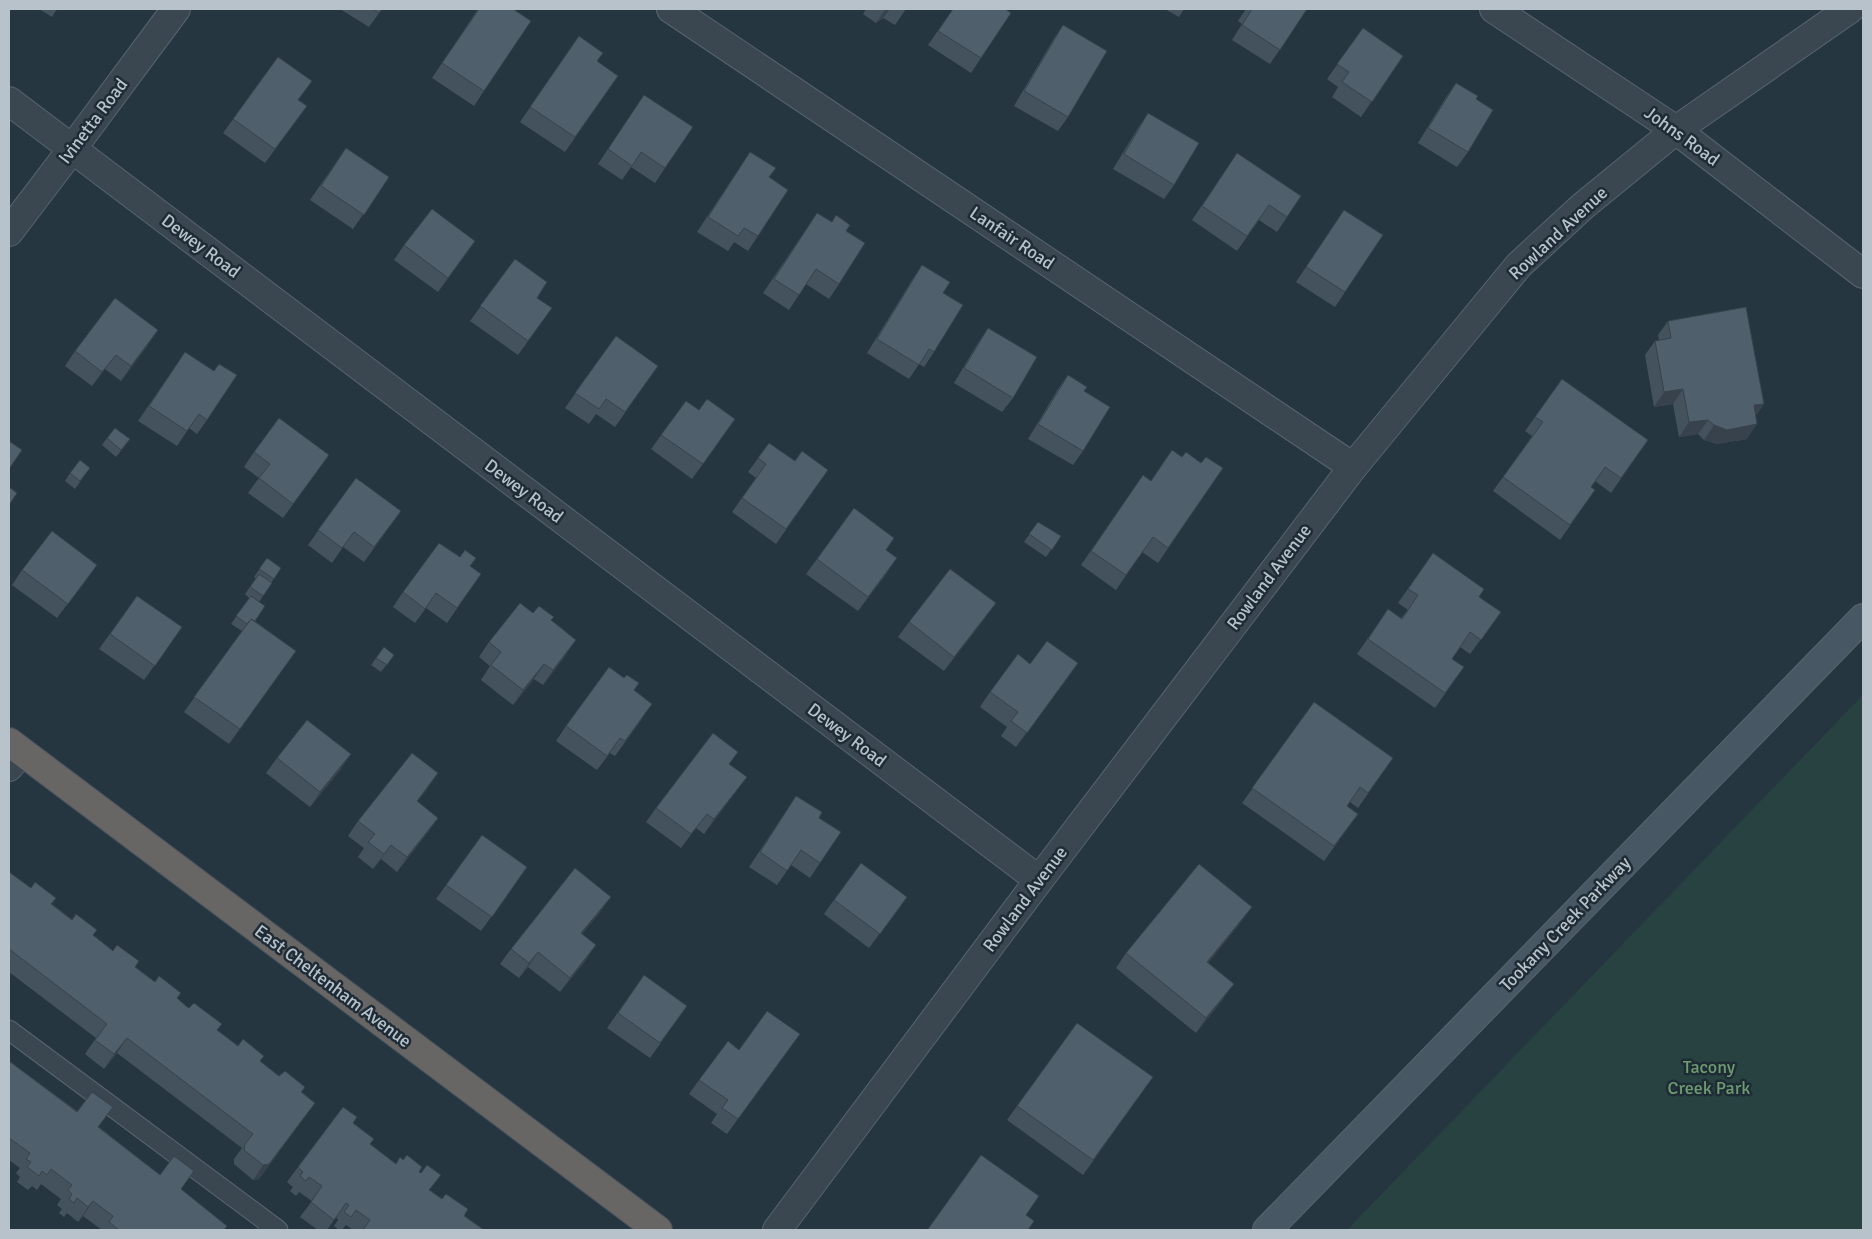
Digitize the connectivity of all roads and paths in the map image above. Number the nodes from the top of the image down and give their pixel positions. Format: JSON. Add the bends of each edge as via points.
{"nodes":[{"id":1,"x":176,"y":9,"type":"edge"},
{"id":2,"x":671,"y":9,"type":"edge"},
{"id":3,"x":1494,"y":9,"type":"edge"},
{"id":4,"x":1850,"y":9,"type":"edge"},
{"id":5,"x":9,"y":101,"type":"edge"},
{"id":6,"x":1676,"y":130,"type":"junction"},
{"id":7,"x":72,"y":149,"type":"junction"},
{"id":8,"x":9,"y":232,"type":"edge"},
{"id":9,"x":1863,"y":274,"type":"edge"},
{"id":10,"x":1353,"y":466,"type":"junction"},
{"id":11,"x":1863,"y":618,"type":"edge"},
{"id":12,"x":13,"y":754,"type":"edge"},
{"id":13,"x":1039,"y":880,"type":"junction"},
{"id":14,"x":9,"y":1030,"type":"edge"},
{"id":15,"x":278,"y":1230,"type":"edge"},
{"id":16,"x":658,"y":1230,"type":"edge"},
{"id":17,"x":777,"y":1230,"type":"edge"},
{"id":18,"x":1267,"y":1230,"type":"edge"}],
"edges":[{"from":1,"to":7,"type":"street","name":"Ivinetta Road"},
{"from":2,"to":10,"type":"street","name":"Lanfair Road"},
{"from":3,"to":6,"type":"street","name":"Johns Road"},
{"from":4,"to":6,"type":"street","name":"Rowland Avenue"},
{"from":5,"to":7,"type":"street","name":"Dewey Road"},
{"from":6,"to":9,"type":"street","name":"Johns Road"},
{"from":6,"to":10,"type":"street","name":"Rowland Avenue","via":[[1583,206],[1519,264]]},
{"from":7,"to":8,"type":"street","name":"Ivinetta Road"},
{"from":7,"to":13,"type":"street","name":"Dewey Road"},
{"from":10,"to":13,"type":"street","name":"Rowland Avenue"},
{"from":11,"to":18,"type":"main road","name":"Tookany Creek Parkway"},
{"from":12,"to":16,"type":"highway","name":"East Cheltenham Avenue"},
{"from":13,"to":17,"type":"street","name":"Rowland Avenue"},
{"from":14,"to":15,"type":"lane"}]}
